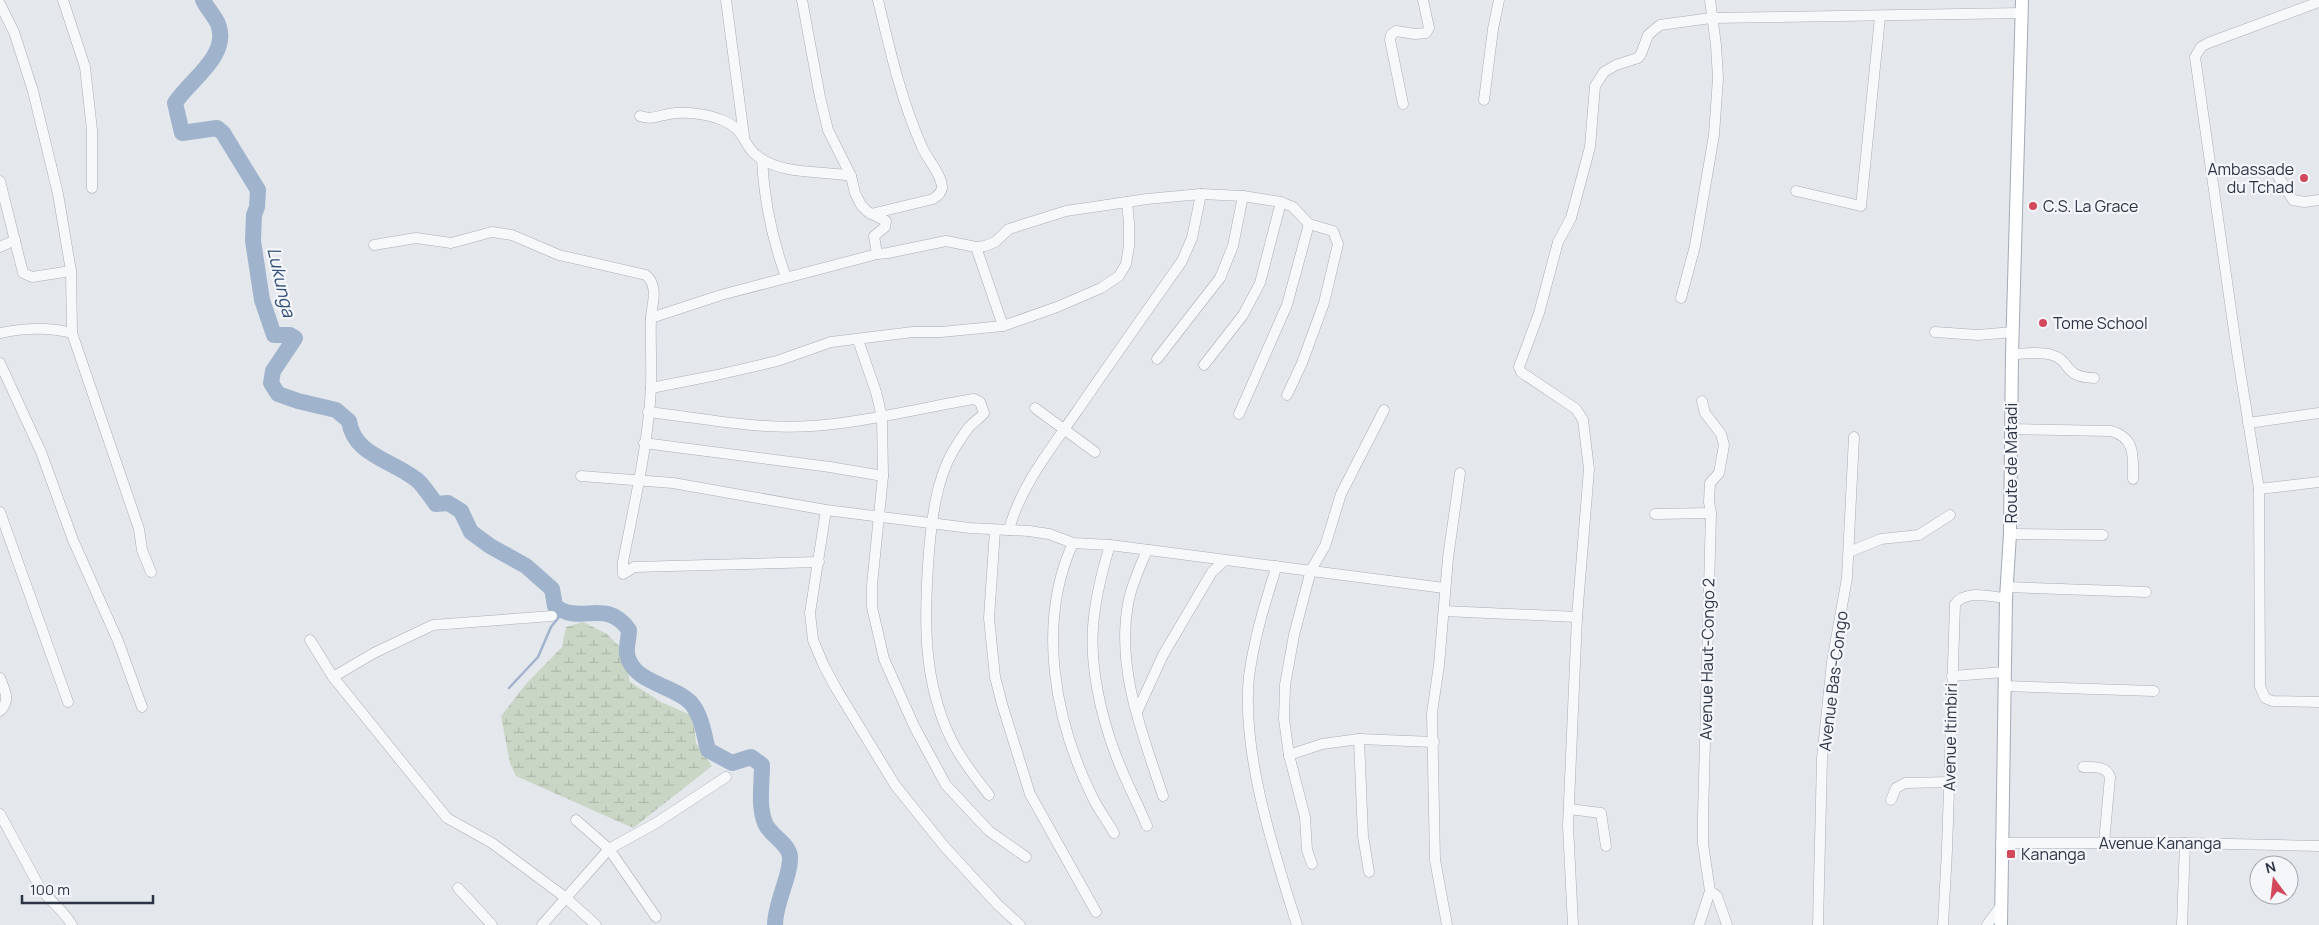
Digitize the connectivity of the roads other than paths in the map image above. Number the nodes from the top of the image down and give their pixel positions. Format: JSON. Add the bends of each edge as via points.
{"nodes":[{"id":1,"x":63,"y":0,"type":"edge"},
{"id":2,"x":726,"y":0,"type":"edge"},
{"id":3,"x":802,"y":0,"type":"edge"},
{"id":4,"x":878,"y":0,"type":"edge"},
{"id":5,"x":1423,"y":0,"type":"edge"},
{"id":6,"x":1499,"y":0,"type":"edge"},
{"id":7,"x":1710,"y":0,"type":"edge"},
{"id":8,"x":2022,"y":0,"type":"edge"},
{"id":9,"x":2319,"y":2,"type":"edge"},
{"id":10,"x":0,"y":4,"type":"edge"},
{"id":11,"x":2022,"y":13,"type":"junction"},
{"id":12,"x":1880,"y":17,"type":"junction"},
{"id":13,"x":1711,"y":18,"type":"junction"},
{"id":14,"x":1484,"y":100,"type":"dead end"},
{"id":15,"x":1403,"y":104,"type":"dead end"},
{"id":16,"x":640,"y":116,"type":"dead end"},
{"id":17,"x":744,"y":136,"type":"junction"},
{"id":18,"x":762,"y":159,"type":"junction"},
{"id":19,"x":851,"y":176,"type":"junction"},
{"id":20,"x":2278,"y":176,"type":"dead end"},
{"id":21,"x":0,"y":181,"type":"edge"},
{"id":22,"x":92,"y":188,"type":"dead end"},
{"id":23,"x":1796,"y":191,"type":"dead end"},
{"id":24,"x":1201,"y":194,"type":"junction"},
{"id":25,"x":1243,"y":196,"type":"junction"},
{"id":26,"x":2319,"y":200,"type":"edge"},
{"id":27,"x":1126,"y":202,"type":"junction"},
{"id":28,"x":1282,"y":202,"type":"junction"},
{"id":29,"x":871,"y":214,"type":"junction"},
{"id":30,"x":1309,"y":224,"type":"junction"},
{"id":31,"x":15,"y":240,"type":"junction"},
{"id":32,"x":374,"y":245,"type":"dead end"},
{"id":33,"x":0,"y":247,"type":"edge"},
{"id":34,"x":976,"y":247,"type":"junction"},
{"id":35,"x":877,"y":254,"type":"junction"},
{"id":36,"x":71,"y":271,"type":"junction"},
{"id":37,"x":786,"y":277,"type":"junction"},
{"id":38,"x":1681,"y":298,"type":"dead end"},
{"id":39,"x":651,"y":318,"type":"junction"},
{"id":40,"x":1003,"y":326,"type":"junction"},
{"id":41,"x":1935,"y":332,"type":"dead end"},
{"id":42,"x":2013,"y":332,"type":"junction"},
{"id":43,"x":0,"y":333,"type":"edge"},
{"id":44,"x":72,"y":333,"type":"junction"},
{"id":45,"x":858,"y":340,"type":"junction"},
{"id":46,"x":2012,"y":354,"type":"junction"},
{"id":47,"x":1157,"y":359,"type":"dead end"},
{"id":48,"x":0,"y":363,"type":"edge"},
{"id":49,"x":1204,"y":365,"type":"dead end"},
{"id":50,"x":2094,"y":378,"type":"dead end"},
{"id":51,"x":651,"y":388,"type":"junction"},
{"id":52,"x":1287,"y":395,"type":"dead end"},
{"id":53,"x":1702,"y":401,"type":"dead end"},
{"id":54,"x":1035,"y":408,"type":"dead end"},
{"id":55,"x":1384,"y":410,"type":"dead end"},
{"id":56,"x":648,"y":412,"type":"junction"},
{"id":57,"x":2319,"y":412,"type":"edge"},
{"id":58,"x":1240,"y":414,"type":"dead end"},
{"id":59,"x":882,"y":417,"type":"junction"},
{"id":60,"x":2248,"y":423,"type":"junction"},
{"id":61,"x":1065,"y":428,"type":"junction"},
{"id":62,"x":2011,"y":429,"type":"junction"},
{"id":63,"x":1854,"y":437,"type":"dead end"},
{"id":64,"x":644,"y":443,"type":"junction"},
{"id":65,"x":1095,"y":452,"type":"dead end"},
{"id":66,"x":1460,"y":474,"type":"dead end"},
{"id":67,"x":581,"y":476,"type":"dead end"},
{"id":68,"x":883,"y":476,"type":"junction"},
{"id":69,"x":2133,"y":479,"type":"dead end"},
{"id":70,"x":639,"y":480,"type":"junction"},
{"id":71,"x":2319,"y":482,"type":"edge"},
{"id":72,"x":2259,"y":489,"type":"junction"},
{"id":73,"x":826,"y":510,"type":"junction"},
{"id":74,"x":0,"y":512,"type":"edge"},
{"id":75,"x":1711,"y":513,"type":"junction"},
{"id":76,"x":1656,"y":514,"type":"dead end"},
{"id":77,"x":1950,"y":515,"type":"dead end"},
{"id":78,"x":880,"y":517,"type":"junction"},
{"id":79,"x":932,"y":523,"type":"junction"},
{"id":80,"x":995,"y":530,"type":"junction"},
{"id":81,"x":1009,"y":530,"type":"junction"},
{"id":82,"x":2010,"y":534,"type":"junction"},
{"id":83,"x":2103,"y":535,"type":"dead end"},
{"id":84,"x":1073,"y":543,"type":"junction"},
{"id":85,"x":1110,"y":545,"type":"junction"},
{"id":86,"x":1147,"y":550,"type":"junction"},
{"id":87,"x":1849,"y":552,"type":"junction"},
{"id":88,"x":1224,"y":561,"type":"junction"},
{"id":89,"x":819,"y":562,"type":"junction"},
{"id":90,"x":1276,"y":566,"type":"junction"},
{"id":91,"x":1311,"y":570,"type":"junction"},
{"id":92,"x":151,"y":572,"type":"dead end"},
{"id":93,"x":1444,"y":588,"type":"junction"},
{"id":94,"x":2146,"y":592,"type":"dead end"},
{"id":95,"x":2007,"y":593,"type":"junction"},
{"id":96,"x":1444,"y":611,"type":"junction"},
{"id":97,"x":552,"y":616,"type":"dead end"},
{"id":98,"x":1577,"y":617,"type":"junction"},
{"id":99,"x":310,"y":640,"type":"dead end"},
{"id":100,"x":2005,"y":672,"type":"junction"},
{"id":101,"x":1952,"y":676,"type":"junction"},
{"id":102,"x":333,"y":677,"type":"junction"},
{"id":103,"x":0,"y":678,"type":"edge"},
{"id":104,"x":2005,"y":686,"type":"junction"},
{"id":105,"x":2154,"y":691,"type":"dead end"},
{"id":106,"x":68,"y":702,"type":"dead end"},
{"id":107,"x":2319,"y":702,"type":"edge"},
{"id":108,"x":142,"y":708,"type":"dead end"},
{"id":109,"x":0,"y":711,"type":"edge"},
{"id":110,"x":1137,"y":712,"type":"junction"},
{"id":111,"x":1359,"y":739,"type":"junction"},
{"id":112,"x":1434,"y":742,"type":"junction"},
{"id":113,"x":1289,"y":755,"type":"junction"},
{"id":114,"x":2083,"y":767,"type":"dead end"},
{"id":115,"x":726,"y":777,"type":"dead end"},
{"id":116,"x":1950,"y":782,"type":"junction"},
{"id":117,"x":988,"y":795,"type":"dead end"},
{"id":118,"x":1163,"y":796,"type":"dead end"},
{"id":119,"x":1891,"y":800,"type":"dead end"},
{"id":120,"x":1568,"y":809,"type":"junction"},
{"id":121,"x":0,"y":814,"type":"edge"},
{"id":122,"x":576,"y":820,"type":"dead end"},
{"id":123,"x":1147,"y":826,"type":"dead end"},
{"id":124,"x":1114,"y":833,"type":"dead end"},
{"id":125,"x":2001,"y":842,"type":"junction"},
{"id":126,"x":2104,"y":843,"type":"junction"},
{"id":127,"x":2185,"y":843,"type":"junction"},
{"id":128,"x":1606,"y":846,"type":"dead end"},
{"id":129,"x":2319,"y":846,"type":"edge"},
{"id":130,"x":608,"y":849,"type":"junction"},
{"id":131,"x":1026,"y":857,"type":"dead end"},
{"id":132,"x":1312,"y":864,"type":"dead end"},
{"id":133,"x":1369,"y":872,"type":"dead end"},
{"id":134,"x":458,"y":888,"type":"dead end"},
{"id":135,"x":1710,"y":891,"type":"junction"},
{"id":136,"x":566,"y":898,"type":"junction"},
{"id":137,"x":2002,"y":906,"type":"junction"},
{"id":138,"x":1096,"y":912,"type":"dead end"},
{"id":139,"x":656,"y":917,"type":"dead end"},
{"id":140,"x":72,"y":925,"type":"edge"},
{"id":141,"x":492,"y":925,"type":"edge"},
{"id":142,"x":542,"y":925,"type":"edge"},
{"id":143,"x":596,"y":925,"type":"edge"},
{"id":144,"x":1020,"y":925,"type":"edge"},
{"id":145,"x":1297,"y":925,"type":"edge"},
{"id":146,"x":1447,"y":925,"type":"edge"},
{"id":147,"x":1573,"y":925,"type":"edge"},
{"id":148,"x":1698,"y":925,"type":"edge"},
{"id":149,"x":1727,"y":925,"type":"edge"},
{"id":150,"x":1818,"y":925,"type":"edge"},
{"id":151,"x":1943,"y":925,"type":"edge"},
{"id":152,"x":1987,"y":925,"type":"edge"},
{"id":153,"x":2001,"y":925,"type":"edge"},
{"id":154,"x":2182,"y":925,"type":"edge"}],
"edges":[{"from":1,"to":22,"type":"street","via":[[85,66],[92,130]]},
{"from":2,"to":17,"type":"street"},
{"from":3,"to":19,"type":"street","via":[[828,130]]},
{"from":4,"to":29,"type":"street","via":[[908,113],[942,189],[933,199]]},
{"from":5,"to":15,"type":"street","via":[[1429,28],[1426,33],[1396,31],[1390,40]]},
{"from":6,"to":14,"type":"street"},
{"from":7,"to":13,"type":"street"},
{"from":8,"to":11,"type":"main road","name":"Route de Matadi"},
{"from":9,"to":60,"type":"street","via":[[2208,42],[2195,56]]},
{"from":10,"to":36,"type":"street","via":[[14,32],[34,91],[58,194]]},
{"from":11,"to":12,"type":"street"},
{"from":11,"to":42,"type":"main road","name":"Route de Matadi"},
{"from":12,"to":13,"type":"street"},
{"from":12,"to":23,"type":"street","via":[[1861,206]]},
{"from":13,"to":38,"type":"street","via":[[1718,78],[1714,135],[1695,246]]},
{"from":13,"to":98,"type":"street","via":[[1660,25],[1648,34],[1638,58],[1616,65],[1598,78],[1590,146],[1571,218],[1558,242],[1539,313],[1519,367],[1521,372],[1571,403],[1583,420],[1589,469]]},
{"from":16,"to":17,"type":"street","via":[[648,119],[670,114],[695,114],[721,120]]},
{"from":17,"to":18,"type":"street","via":[[754,153]]},
{"from":18,"to":19,"type":"street","via":[[786,170]]},
{"from":18,"to":37,"type":"street","via":[[775,248]]},
{"from":19,"to":29,"type":"street","via":[[855,193]]},
{"from":20,"to":26,"type":"street","via":[[2293,200]]},
{"from":21,"to":31,"type":"street"},
{"from":24,"to":25,"type":"street"},
{"from":24,"to":27,"type":"street"},
{"from":24,"to":61,"type":"street","via":[[1192,238],[1182,261]]},
{"from":25,"to":28,"type":"street"},
{"from":25,"to":47,"type":"street","via":[[1233,246],[1220,278]]},
{"from":27,"to":34,"type":"street","via":[[1066,211],[1009,229],[995,242]]},
{"from":27,"to":40,"type":"street","via":[[1128,246],[1126,264],[1119,276],[1074,300]]},
{"from":28,"to":30,"type":"street","via":[[1293,207]]},
{"from":28,"to":49,"type":"street","via":[[1260,283],[1243,315]]},
{"from":29,"to":35,"type":"street","via":[[886,222],[874,236]]},
{"from":30,"to":52,"type":"street","via":[[1333,231],[1338,244],[1324,303]]},
{"from":30,"to":58,"type":"street","via":[[1287,305]]},
{"from":31,"to":33,"type":"street"},
{"from":31,"to":36,"type":"street","via":[[26,276]]},
{"from":32,"to":39,"type":"street","via":[[416,238],[451,243],[492,232],[512,235],[559,255],[646,275],[654,291]]},
{"from":34,"to":35,"type":"street","via":[[946,241]]},
{"from":34,"to":40,"type":"street"},
{"from":35,"to":37,"type":"street"},
{"from":36,"to":44,"type":"street"},
{"from":37,"to":39,"type":"street"},
{"from":39,"to":51,"type":"street"},
{"from":40,"to":45,"type":"street","via":[[913,332]]},
{"from":41,"to":42,"type":"street","via":[[1978,335]]},
{"from":42,"to":46,"type":"main road","name":"Route de Matadi"},
{"from":43,"to":44,"type":"street","via":[[28,328]]},
{"from":44,"to":92,"type":"street"},
{"from":45,"to":51,"type":"street","via":[[831,342],[777,361]]},
{"from":45,"to":59,"type":"street"},
{"from":46,"to":50,"type":"street","via":[[2052,355],[2070,372],[2082,378]]},
{"from":46,"to":62,"type":"main road","name":"Route de Matadi"},
{"from":48,"to":108,"type":"street","via":[[41,452],[73,540],[118,641]]},
{"from":51,"to":56,"type":"street"},
{"from":53,"to":75,"type":"street","name":"Avenue Haut-Congo 2","via":[[1705,413],[1721,434],[1724,445],[1718,473],[1710,483]]},
{"from":54,"to":61,"type":"street"},
{"from":55,"to":91,"type":"street","via":[[1341,494],[1325,546]]},
{"from":56,"to":59,"type":"street","via":[[770,426],[811,426]]},
{"from":56,"to":64,"type":"street"},
{"from":57,"to":60,"type":"street"},
{"from":59,"to":68,"type":"street"},
{"from":59,"to":79,"type":"street","via":[[974,399],[983,407],[984,413],[970,426],[953,451]]},
{"from":60,"to":72,"type":"street"},
{"from":61,"to":65,"type":"street"},
{"from":61,"to":81,"type":"street","via":[[1023,493]]},
{"from":62,"to":69,"type":"street","via":[[2111,431],[2120,434],[2133,450]]},
{"from":62,"to":82,"type":"main road","name":"Route de Matadi"},
{"from":63,"to":87,"type":"street","name":"Avenue Bas-Congo"},
{"from":64,"to":68,"type":"street"},
{"from":64,"to":70,"type":"street"},
{"from":66,"to":93,"type":"street"},
{"from":67,"to":70,"type":"street"},
{"from":68,"to":78,"type":"street"},
{"from":70,"to":73,"type":"street"},
{"from":70,"to":89,"type":"street","via":[[623,574],[634,567]]},
{"from":71,"to":72,"type":"street"},
{"from":72,"to":107,"type":"street","via":[[2262,692],[2272,700]]},
{"from":73,"to":78,"type":"street"},
{"from":73,"to":89,"type":"street"},
{"from":74,"to":106,"type":"street"},
{"from":75,"to":76,"type":"street"},
{"from":75,"to":135,"type":"street","name":"Avenue Haut-Congo 2","via":[[1703,817],[1703,844]]},
{"from":77,"to":87,"type":"street","via":[[1919,535],[1881,540]]},
{"from":78,"to":79,"type":"street"},
{"from":78,"to":131,"type":"street","via":[[872,607],[884,659],[915,728],[946,785],[989,831]]},
{"from":79,"to":80,"type":"street"},
{"from":79,"to":117,"type":"street","via":[[924,617],[932,685],[952,741]]},
{"from":80,"to":81,"type":"street"},
{"from":80,"to":138,"type":"street","via":[[989,618],[995,677],[1002,704],[1030,794]]},
{"from":81,"to":84,"type":"street","via":[[1049,534]]},
{"from":82,"to":83,"type":"street"},
{"from":82,"to":95,"type":"main road","name":"Route de Matadi"},
{"from":84,"to":85,"type":"street"},
{"from":84,"to":124,"type":"street","via":[[1063,567],[1054,614],[1054,668],[1069,737],[1081,770],[1091,795]]},
{"from":85,"to":86,"type":"street"},
{"from":85,"to":123,"type":"street","via":[[1093,627],[1094,666],[1115,753]]},
{"from":86,"to":88,"type":"street"},
{"from":86,"to":110,"type":"street","via":[[1128,602],[1125,622],[1125,652]]},
{"from":87,"to":150,"type":"street","name":"Avenue Bas-Congo","via":[[1832,662],[1822,759]]},
{"from":88,"to":90,"type":"street"},
{"from":88,"to":110,"type":"street","via":[[1212,572],[1163,655]]},
{"from":89,"to":144,"type":"street","via":[[810,613],[813,640],[837,690],[895,784],[944,846]]},
{"from":90,"to":91,"type":"street"},
{"from":90,"to":145,"type":"street","via":[[1253,654],[1248,713],[1251,747],[1263,805]]},
{"from":91,"to":93,"type":"street"},
{"from":91,"to":113,"type":"street","via":[[1285,685],[1284,719]]},
{"from":93,"to":96,"type":"street"},
{"from":94,"to":95,"type":"street"},
{"from":95,"to":100,"type":"main road","name":"Route de Matadi"},
{"from":95,"to":101,"type":"street","name":"Avenue Itimbiri","via":[[1968,594],[1955,604]]},
{"from":96,"to":98,"type":"street"},
{"from":96,"to":112,"type":"street","via":[[1433,697]]},
{"from":97,"to":102,"type":"street","via":[[433,625],[381,649]]},
{"from":98,"to":120,"type":"street"},
{"from":99,"to":102,"type":"street"},
{"from":100,"to":101,"type":"street"},
{"from":100,"to":104,"type":"main road","name":"Route de Matadi"},
{"from":101,"to":116,"type":"street","name":"Avenue Itimbiri"},
{"from":102,"to":136,"type":"street","via":[[447,818],[492,843]]},
{"from":103,"to":109,"type":"street","via":[[7,702]]},
{"from":104,"to":105,"type":"street"},
{"from":104,"to":125,"type":"main road","name":"Route de Matadi"},
{"from":110,"to":118,"type":"street"},
{"from":111,"to":112,"type":"street"},
{"from":111,"to":113,"type":"street","via":[[1322,744]]},
{"from":111,"to":133,"type":"street","via":[[1363,836]]},
{"from":112,"to":146,"type":"street","via":[[1435,860]]},
{"from":113,"to":132,"type":"street","via":[[1305,817],[1307,850]]},
{"from":114,"to":126,"type":"street","via":[[2103,768],[2109,772]]},
{"from":115,"to":130,"type":"street","via":[[656,823]]},
{"from":116,"to":119,"type":"street","via":[[1905,782],[1896,788]]},
{"from":116,"to":151,"type":"street","name":"Avenue Itimbiri"},
{"from":120,"to":128,"type":"street","via":[[1601,813]]},
{"from":120,"to":147,"type":"street"},
{"from":121,"to":140,"type":"street","via":[[40,888]]},
{"from":122,"to":130,"type":"street"},
{"from":125,"to":126,"type":"street","name":"Avenue Kananga"},
{"from":125,"to":137,"type":"main road","name":"Route de Matadi"},
{"from":126,"to":127,"type":"street","name":"Avenue Kananga"},
{"from":127,"to":129,"type":"street","name":"Avenue Kananga"},
{"from":127,"to":154,"type":"street"},
{"from":130,"to":136,"type":"street"},
{"from":130,"to":139,"type":"street"},
{"from":134,"to":141,"type":"street"},
{"from":135,"to":148,"type":"street","name":"Avenue Haut-Congo 2"},
{"from":135,"to":149,"type":"street","via":[[1717,896]]},
{"from":136,"to":142,"type":"street"},
{"from":136,"to":143,"type":"street"},
{"from":137,"to":152,"type":"street"},
{"from":137,"to":153,"type":"main road","name":"Route de Matadi"}]}
